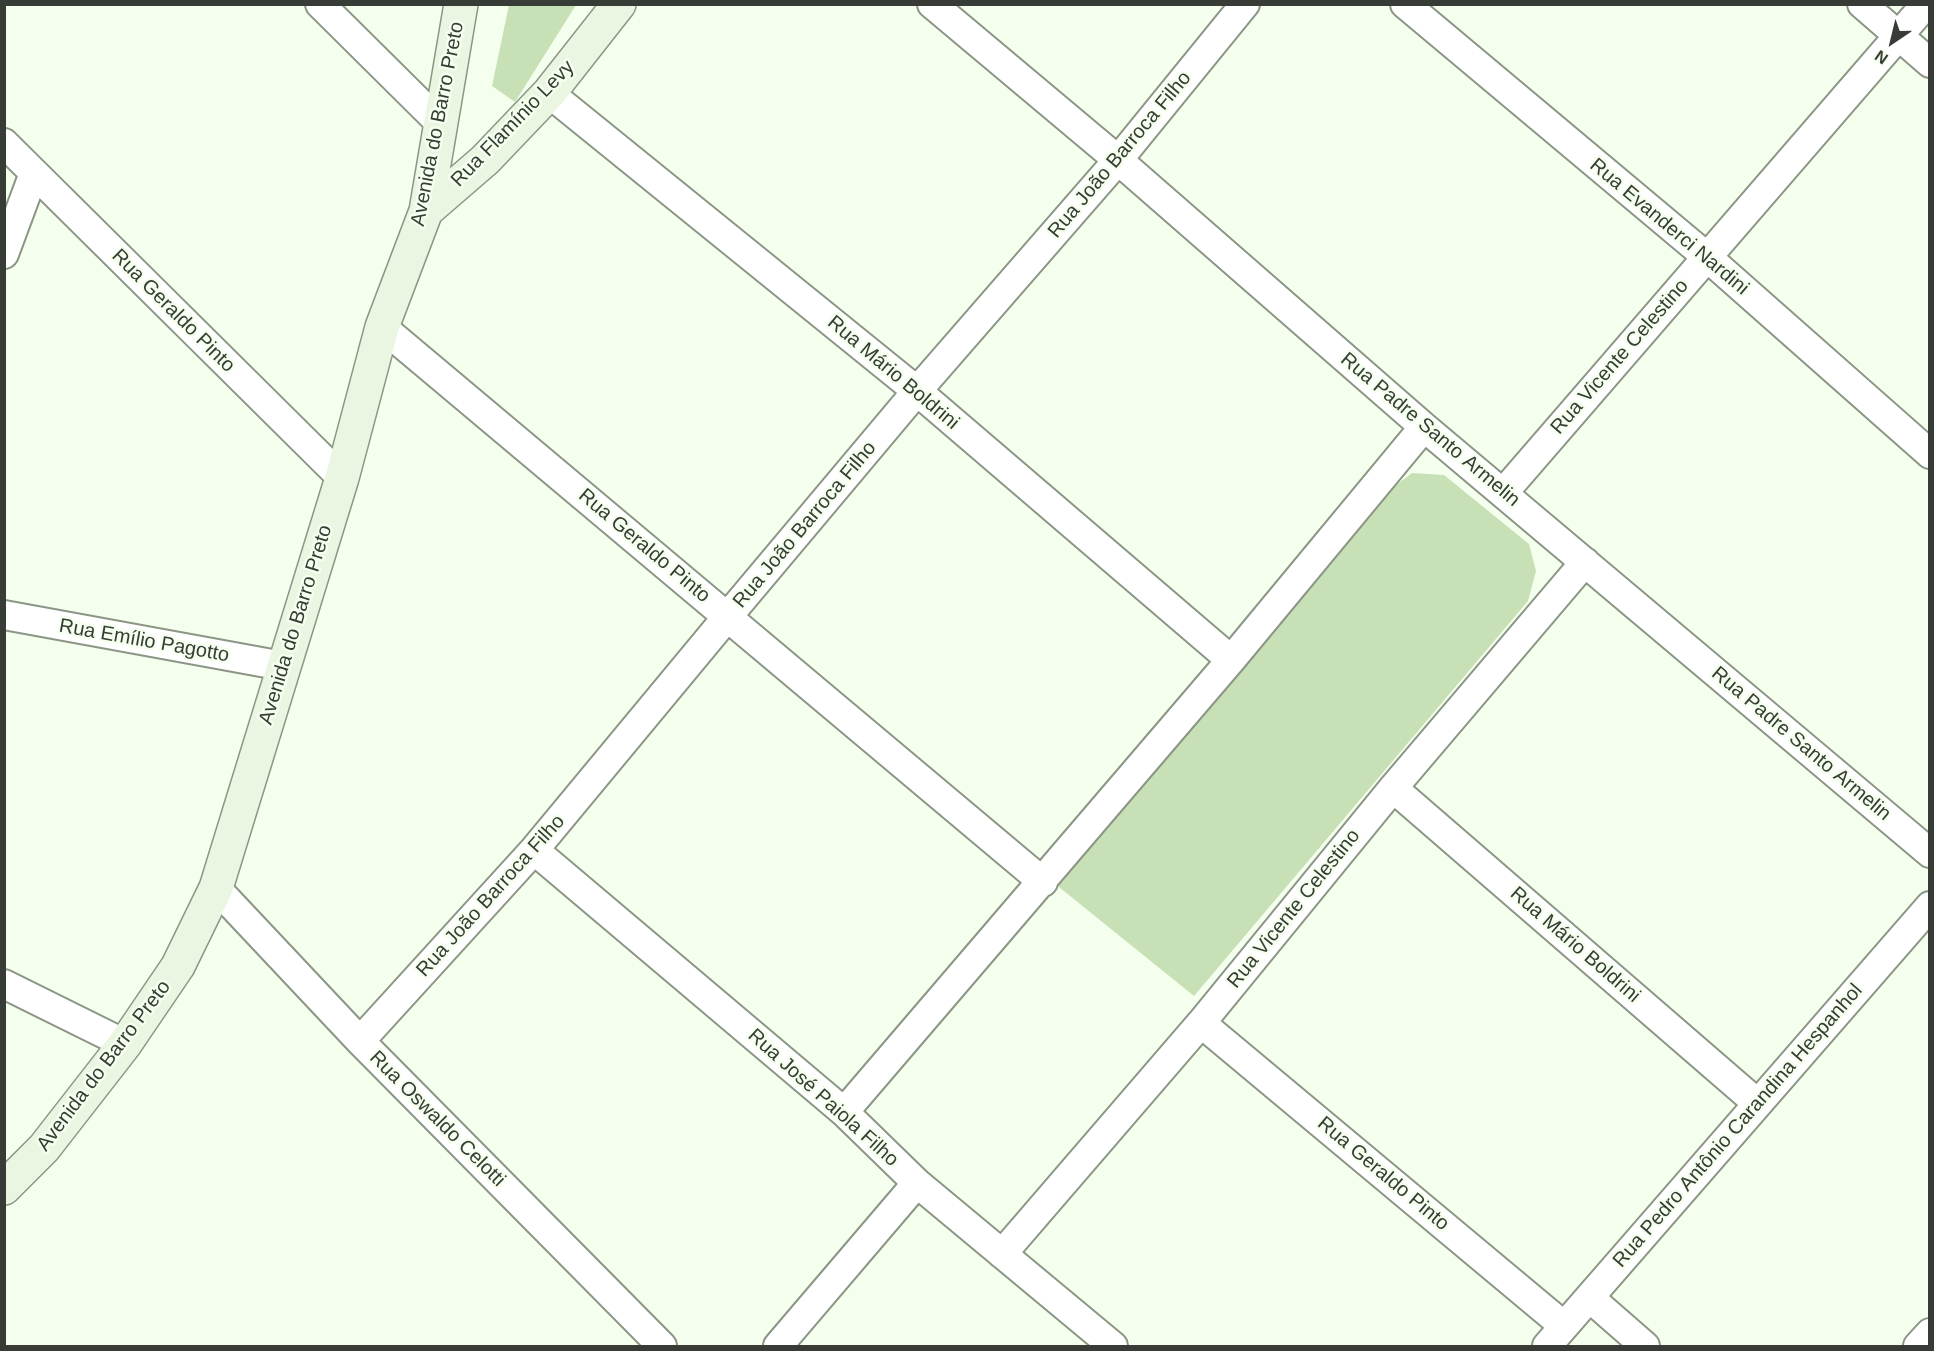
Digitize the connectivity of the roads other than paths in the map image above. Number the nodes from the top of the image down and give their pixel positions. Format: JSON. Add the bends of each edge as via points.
{"nodes":[{"id":1,"x":320,"y":4,"type":"edge"},
{"id":2,"x":461,"y":4,"type":"edge"},
{"id":3,"x":619,"y":4,"type":"edge"},
{"id":4,"x":932,"y":4,"type":"edge"},
{"id":5,"x":1245,"y":4,"type":"edge"},
{"id":6,"x":1405,"y":4,"type":"edge"},
{"id":7,"x":1862,"y":4,"type":"edge"},
{"id":8,"x":1926,"y":4,"type":"edge"},
{"id":9,"x":1899,"y":37,"type":"junction"},
{"id":10,"x":1929,"y":63,"type":"edge"},
{"id":11,"x":549,"y":93,"type":"junction"},
{"id":12,"x":440,"y":123,"type":"junction"},
{"id":13,"x":4,"y":143,"type":"edge"},
{"id":14,"x":1118,"y":160,"type":"junction"},
{"id":15,"x":34,"y":173,"type":"junction"},
{"id":16,"x":426,"y":211,"type":"junction"},
{"id":17,"x":4,"y":254,"type":"edge"},
{"id":18,"x":1707,"y":257,"type":"junction"},
{"id":19,"x":382,"y":327,"type":"junction"},
{"id":20,"x":917,"y":392,"type":"junction"},
{"id":21,"x":1424,"y":427,"type":"junction"},
{"id":22,"x":1929,"y":454,"type":"edge"},
{"id":23,"x":342,"y":478,"type":"junction"},
{"id":24,"x":1504,"y":492,"type":"junction"},
{"id":25,"x":1585,"y":562,"type":"junction"},
{"id":26,"x":4,"y":615,"type":"edge"},
{"id":27,"x":728,"y":616,"type":"junction"},
{"id":28,"x":1231,"y":660,"type":"junction"},
{"id":29,"x":283,"y":666,"type":"junction"},
{"id":30,"x":1393,"y":788,"type":"junction"},
{"id":31,"x":534,"y":850,"type":"junction"},
{"id":32,"x":1929,"y":853,"type":"edge"},
{"id":33,"x":1043,"y":882,"type":"junction"},
{"id":34,"x":216,"y":888,"type":"junction"},
{"id":35,"x":1929,"y":906,"type":"edge"},
{"id":36,"x":4,"y":984,"type":"edge"},
{"id":37,"x":1201,"y":1023,"type":"junction"},
{"id":38,"x":360,"y":1041,"type":"junction"},
{"id":39,"x":125,"y":1044,"type":"junction"},
{"id":40,"x":1757,"y":1103,"type":"junction"},
{"id":41,"x":844,"y":1112,"type":"junction"},
{"id":42,"x":917,"y":1183,"type":"junction"},
{"id":43,"x":4,"y":1188,"type":"edge"},
{"id":44,"x":1002,"y":1254,"type":"junction"},
{"id":45,"x":1590,"y":1298,"type":"junction"},
{"id":46,"x":1929,"y":1333,"type":"edge"},
{"id":47,"x":1556,"y":1336,"type":"edge"},
{"id":48,"x":662,"y":1347,"type":"edge"},
{"id":49,"x":778,"y":1347,"type":"edge"},
{"id":50,"x":1113,"y":1347,"type":"edge"},
{"id":51,"x":1645,"y":1347,"type":"edge"},
{"id":52,"x":1918,"y":1347,"type":"edge"}],
"edges":[{"from":1,"to":12,"type":"street"},
{"from":2,"to":12,"type":"street","name":"Avenida do Barro Preto"},
{"from":3,"to":11,"type":"street","name":"Rua Flamínio Levy"},
{"from":4,"to":14,"type":"street","name":"Rua Padre Santo Armelin"},
{"from":5,"to":14,"type":"street","name":"Rua João Barroca Filho"},
{"from":6,"to":18,"type":"street","name":"Rua Evanderci Nardini"},
{"from":7,"to":9,"type":"street"},
{"from":8,"to":9,"type":"street","name":"Rua Vicente Celestino"},
{"from":9,"to":10,"type":"street"},
{"from":9,"to":18,"type":"street","name":"Rua Vicente Celestino"},
{"from":11,"to":16,"type":"street","name":"Rua Flamínio Levy","via":[[485,160]]},
{"from":11,"to":20,"type":"street","name":"Rua Mário Boldrini"},
{"from":12,"to":16,"type":"street","name":"Avenida do Barro Preto"},
{"from":13,"to":15,"type":"street","name":"Rua Geraldo Pinto"},
{"from":14,"to":20,"type":"street","name":"Rua João Barroca Filho"},
{"from":14,"to":21,"type":"street","name":"Rua Padre Santo Armelin"},
{"from":15,"to":17,"type":"street"},
{"from":15,"to":23,"type":"street","name":"Rua Geraldo Pinto"},
{"from":16,"to":19,"type":"street","name":"Avenida do Barro Preto"},
{"from":18,"to":22,"type":"street","name":"Rua Evanderci Nardini"},
{"from":18,"to":24,"type":"street","name":"Rua Vicente Celestino"},
{"from":19,"to":23,"type":"street","name":"Avenida do Barro Preto"},
{"from":19,"to":27,"type":"street","name":"Rua Geraldo Pinto"},
{"from":20,"to":27,"type":"street","name":"Rua João Barroca Filho"},
{"from":20,"to":28,"type":"street","name":"Rua Mário Boldrini"},
{"from":21,"to":24,"type":"street","name":"Rua Padre Santo Armelin"},
{"from":21,"to":28,"type":"street"},
{"from":23,"to":29,"type":"street","name":"Avenida do Barro Preto"},
{"from":24,"to":25,"type":"street","name":"Rua Padre Santo Armelin"},
{"from":25,"to":30,"type":"street","name":"Rua Vicente Celestino"},
{"from":25,"to":32,"type":"street","name":"Rua Padre Santo Armelin"},
{"from":26,"to":29,"type":"street","name":"Rua Emílio Pagotto"},
{"from":27,"to":31,"type":"street","name":"Rua João Barroca Filho"},
{"from":27,"to":33,"type":"street","name":"Rua Geraldo Pinto"},
{"from":28,"to":33,"type":"street"},
{"from":29,"to":34,"type":"street","name":"Avenida do Barro Preto"},
{"from":30,"to":37,"type":"street","name":"Rua Vicente Celestino"},
{"from":30,"to":40,"type":"street","name":"Rua Mário Boldrini"},
{"from":31,"to":38,"type":"street","name":"Rua João Barroca Filho"},
{"from":31,"to":41,"type":"street","name":"Rua José Paiola Filho"},
{"from":33,"to":41,"type":"street"},
{"from":34,"to":38,"type":"street","name":"Rua Oswaldo Celotti"},
{"from":34,"to":39,"type":"street","name":"Avenida do Barro Preto","via":[[178,966]]},
{"from":35,"to":40,"type":"street","name":"Rua Pedro Antônio Carandina Hespanhol"},
{"from":36,"to":39,"type":"street"},
{"from":37,"to":44,"type":"street","name":"Rua Vicente Celestino"},
{"from":37,"to":47,"type":"street","name":"Rua Geraldo Pinto"},
{"from":38,"to":48,"type":"street","name":"Rua Oswaldo Celotti"},
{"from":39,"to":43,"type":"street","name":"Avenida do Barro Preto","via":[[44,1148]]},
{"from":40,"to":45,"type":"street","name":"Rua Pedro Antônio Carandina Hespanhol"},
{"from":41,"to":42,"type":"street","name":"Rua José Paiola Filho"},
{"from":42,"to":44,"type":"street","name":"Rua José Paiola Filho"},
{"from":42,"to":49,"type":"street"},
{"from":44,"to":50,"type":"street","name":"Rua José Paiola Filho"},
{"from":45,"to":47,"type":"street","name":"Rua Pedro Antônio Carandina Hespanhol"},
{"from":45,"to":51,"type":"street"},
{"from":46,"to":52,"type":"street"}]}
